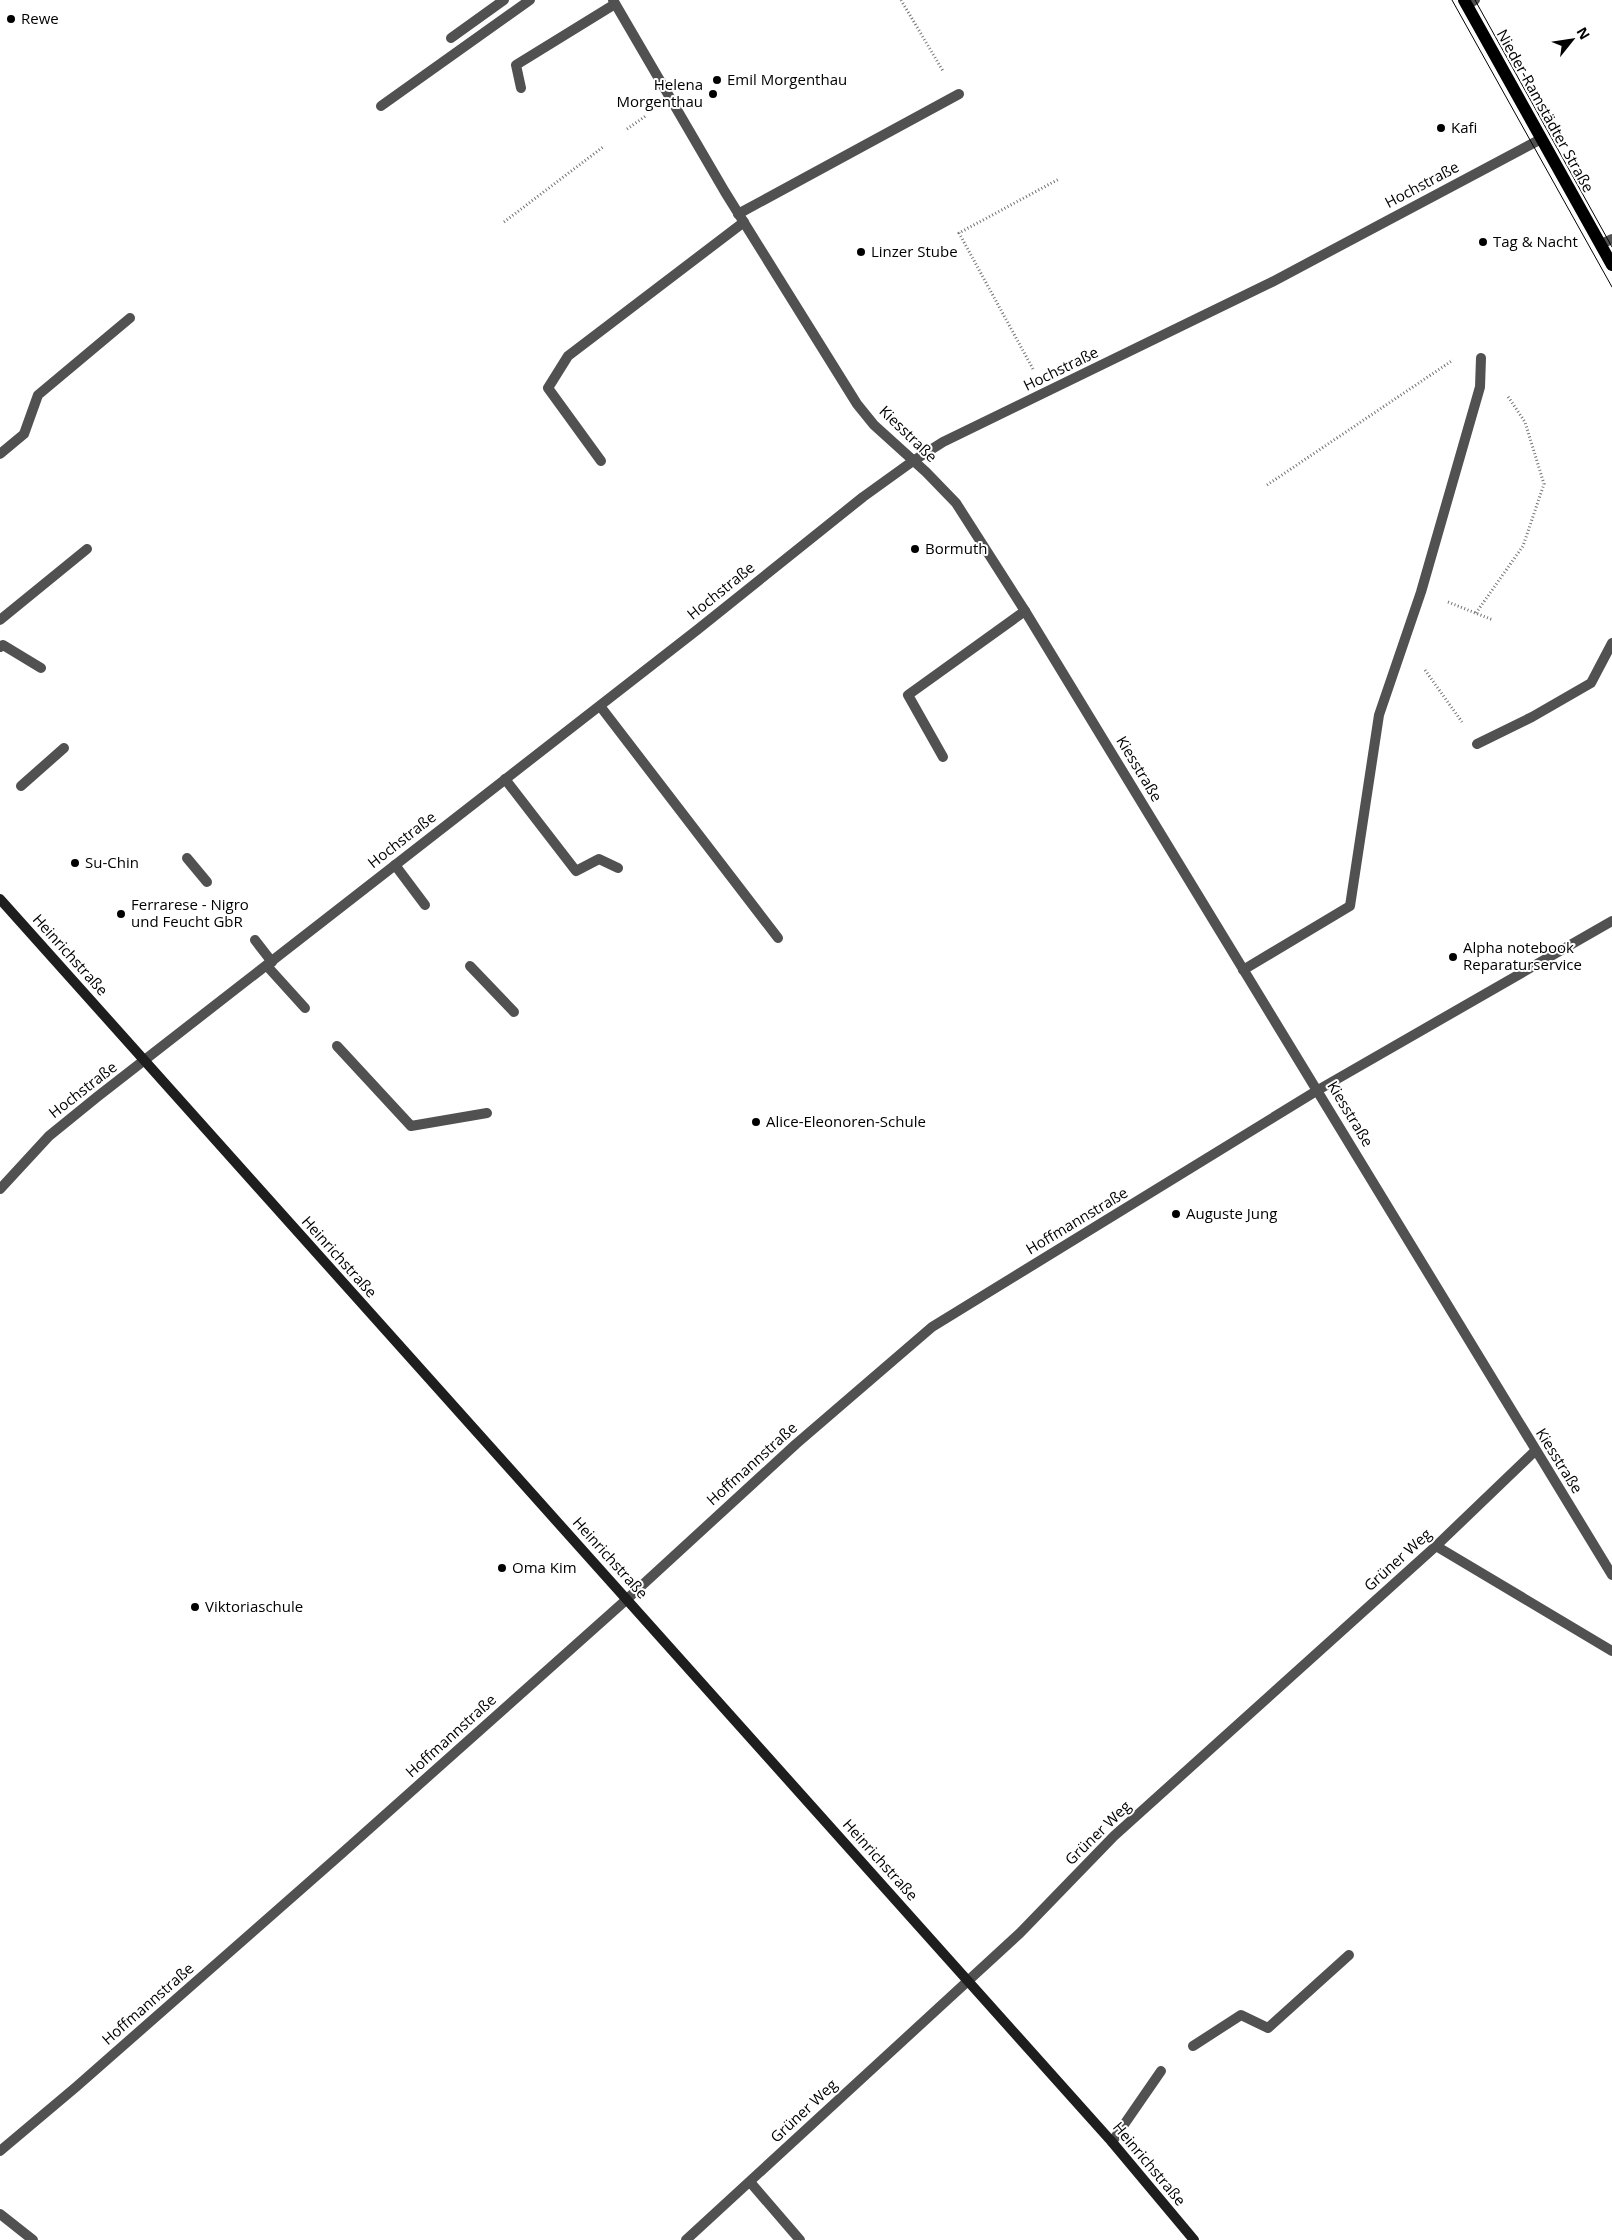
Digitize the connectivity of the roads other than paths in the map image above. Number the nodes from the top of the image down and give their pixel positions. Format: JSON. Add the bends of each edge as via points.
{"nodes":[{"id":1,"x":504,"y":0,"type":"edge"},
{"id":2,"x":530,"y":0,"type":"edge"},
{"id":3,"x":614,"y":2,"type":"edge"},
{"id":4,"x":1469,"y":2,"type":"edge"},
{"id":5,"x":451,"y":38,"type":"dead end"},
{"id":6,"x":521,"y":88,"type":"dead end"},
{"id":7,"x":959,"y":94,"type":"dead end"},
{"id":8,"x":381,"y":106,"type":"dead end"},
{"id":9,"x":1542,"y":139,"type":"junction"},
{"id":10,"x":741,"y":218,"type":"junction"},
{"id":11,"x":1606,"y":242,"type":"edge"},
{"id":12,"x":1612,"y":265,"type":"edge"},
{"id":13,"x":130,"y":318,"type":"dead end"},
{"id":14,"x":1481,"y":358,"type":"dead end"},
{"id":15,"x":0,"y":454,"type":"edge"},
{"id":16,"x":600,"y":461,"type":"dead end"},
{"id":17,"x":913,"y":461,"type":"junction"},
{"id":18,"x":87,"y":549,"type":"dead end"},
{"id":19,"x":1025,"y":612,"type":"junction"},
{"id":20,"x":0,"y":620,"type":"edge"},
{"id":21,"x":1612,"y":643,"type":"edge"},
{"id":22,"x":0,"y":647,"type":"edge"},
{"id":23,"x":41,"y":668,"type":"dead end"},
{"id":24,"x":600,"y":706,"type":"junction"},
{"id":25,"x":1477,"y":744,"type":"road end"},
{"id":26,"x":64,"y":748,"type":"dead end"},
{"id":27,"x":943,"y":757,"type":"dead end"},
{"id":28,"x":505,"y":779,"type":"junction"},
{"id":29,"x":21,"y":786,"type":"dead end"},
{"id":30,"x":188,"y":858,"type":"dead end"},
{"id":31,"x":395,"y":865,"type":"junction"},
{"id":32,"x":618,"y":868,"type":"dead end"},
{"id":33,"x":207,"y":882,"type":"dead end"},
{"id":34,"x":0,"y":900,"type":"edge"},
{"id":35,"x":425,"y":905,"type":"dead end"},
{"id":36,"x":1612,"y":921,"type":"edge"},
{"id":37,"x":778,"y":938,"type":"dead end"},
{"id":38,"x":255,"y":940,"type":"dead end"},
{"id":39,"x":270,"y":964,"type":"junction"},
{"id":40,"x":470,"y":966,"type":"dead end"},
{"id":41,"x":1243,"y":970,"type":"junction"},
{"id":42,"x":305,"y":1008,"type":"dead end"},
{"id":43,"x":514,"y":1012,"type":"dead end"},
{"id":44,"x":337,"y":1046,"type":"dead end"},
{"id":45,"x":145,"y":1061,"type":"junction"},
{"id":46,"x":1318,"y":1090,"type":"junction"},
{"id":47,"x":487,"y":1113,"type":"dead end"},
{"id":48,"x":0,"y":1189,"type":"edge"},
{"id":49,"x":1535,"y":1451,"type":"junction"},
{"id":50,"x":1436,"y":1546,"type":"junction"},
{"id":51,"x":1612,"y":1575,"type":"edge"},
{"id":52,"x":626,"y":1600,"type":"junction"},
{"id":53,"x":1612,"y":1651,"type":"edge"},
{"id":54,"x":1349,"y":1955,"type":"dead end"},
{"id":55,"x":967,"y":1980,"type":"junction"},
{"id":56,"x":1193,"y":2046,"type":"dead end"},
{"id":57,"x":1161,"y":2071,"type":"dead end"},
{"id":58,"x":1112,"y":2142,"type":"junction"},
{"id":59,"x":0,"y":2151,"type":"edge"},
{"id":60,"x":750,"y":2182,"type":"junction"},
{"id":61,"x":0,"y":2214,"type":"edge"},
{"id":62,"x":32,"y":2240,"type":"edge"},
{"id":63,"x":686,"y":2240,"type":"edge"},
{"id":64,"x":800,"y":2240,"type":"edge"},
{"id":65,"x":1194,"y":2240,"type":"edge"}],
"edges":[{"from":1,"to":5,"type":"street"},
{"from":2,"to":8,"type":"street"},
{"from":3,"to":6,"type":"street","via":[[516,65]]},
{"from":3,"to":10,"type":"street","name":"Kiesstraße"},
{"from":4,"to":9,"type":"main road","name":"Nieder-Ramstädter Straße"},
{"from":7,"to":10,"type":"street"},
{"from":9,"to":11,"type":"main road","name":"Nieder-Ramstädter Straße"},
{"from":9,"to":17,"type":"street","name":"Hochstraße","via":[[1272,282],[944,442]]},
{"from":10,"to":16,"type":"street","via":[[568,356],[548,388]]},
{"from":10,"to":17,"type":"street","name":"Kiesstraße","via":[[857,404],[874,425]]},
{"from":11,"to":12,"type":"main road","name":"Nieder-Ramstädter Straße"},
{"from":13,"to":15,"type":"street","via":[[38,395],[24,434]]},
{"from":14,"to":41,"type":"street","via":[[1480,387],[1421,592],[1379,715],[1350,906]]},
{"from":17,"to":19,"type":"street","name":"Kiesstraße","via":[[956,503]]},
{"from":17,"to":24,"type":"street","name":"Hochstraße","via":[[862,497]]},
{"from":18,"to":20,"type":"street"},
{"from":19,"to":27,"type":"street","via":[[908,695]]},
{"from":19,"to":41,"type":"street","name":"Kiesstraße"},
{"from":21,"to":25,"type":"street","via":[[1590,683]]},
{"from":22,"to":23,"type":"street","via":[[3,645]]},
{"from":24,"to":28,"type":"street","name":"Hochstraße"},
{"from":24,"to":37,"type":"street"},
{"from":26,"to":29,"type":"street"},
{"from":28,"to":31,"type":"street","name":"Hochstraße"},
{"from":28,"to":32,"type":"street","via":[[576,871],[599,859]]},
{"from":30,"to":33,"type":"street"},
{"from":31,"to":35,"type":"street"},
{"from":31,"to":39,"type":"street","name":"Hochstraße"},
{"from":34,"to":45,"type":"main road","name":"Heinrichstraße"},
{"from":36,"to":46,"type":"street","name":"Hoffmannstraße"},
{"from":38,"to":39,"type":"street"},
{"from":39,"to":42,"type":"street"},
{"from":39,"to":45,"type":"street","name":"Hochstraße"},
{"from":40,"to":43,"type":"street"},
{"from":41,"to":46,"type":"street","name":"Kiesstraße"},
{"from":44,"to":47,"type":"street","via":[[411,1126]]},
{"from":45,"to":48,"type":"street","name":"Hochstraße","via":[[49,1136]]},
{"from":45,"to":52,"type":"main road","name":"Heinrichstraße"},
{"from":46,"to":49,"type":"street","name":"Kiesstraße"},
{"from":46,"to":52,"type":"street","name":"Hoffmannstraße","via":[[932,1326],[796,1444]]},
{"from":49,"to":50,"type":"street","name":"Grüner Weg"},
{"from":49,"to":51,"type":"street","name":"Kiesstraße"},
{"from":50,"to":53,"type":"street"},
{"from":50,"to":55,"type":"street","name":"Grüner Weg","via":[[1114,1836],[1020,1933]]},
{"from":52,"to":55,"type":"main road","name":"Heinrichstraße"},
{"from":52,"to":59,"type":"street","name":"Hoffmannstraße","via":[[220,1962]]},
{"from":54,"to":56,"type":"street","via":[[1268,2028],[1241,2015]]},
{"from":55,"to":58,"type":"main road","name":"Heinrichstraße"},
{"from":55,"to":60,"type":"street","name":"Grüner Weg"},
{"from":57,"to":58,"type":"street"},
{"from":58,"to":65,"type":"main road","name":"Heinrichstraße"},
{"from":60,"to":63,"type":"street","name":"Grüner Weg"},
{"from":60,"to":64,"type":"street"},
{"from":61,"to":62,"type":"street"}]}
